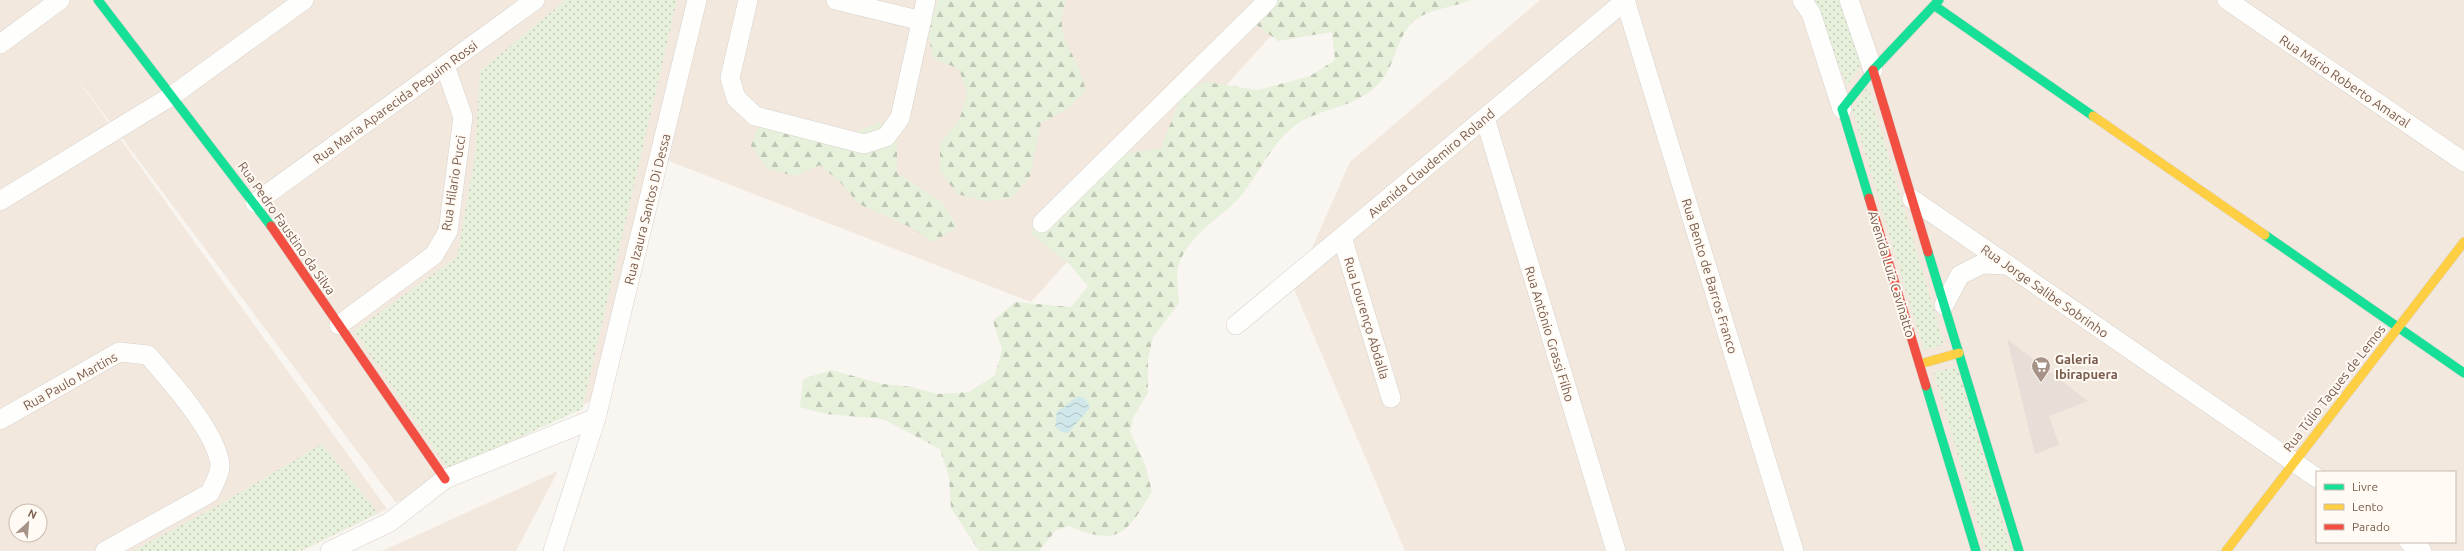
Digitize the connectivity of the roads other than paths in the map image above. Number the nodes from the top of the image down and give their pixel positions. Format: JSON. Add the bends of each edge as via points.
{"nodes":[{"id":1,"x":60,"y":0,"type":"edge"},
{"id":2,"x":98,"y":0,"type":"edge"},
{"id":3,"x":304,"y":0,"type":"edge"},
{"id":4,"x":535,"y":0,"type":"edge"},
{"id":5,"x":697,"y":0,"type":"edge"},
{"id":6,"x":748,"y":0,"type":"edge"},
{"id":7,"x":836,"y":0,"type":"edge"},
{"id":8,"x":926,"y":0,"type":"edge"},
{"id":9,"x":1268,"y":0,"type":"edge"},
{"id":10,"x":1626,"y":0,"type":"edge"},
{"id":11,"x":1802,"y":0,"type":"edge"},
{"id":12,"x":1849,"y":0,"type":"edge"},
{"id":13,"x":2227,"y":0,"type":"edge"},
{"id":14,"x":1937,"y":3,"type":"edge"},
{"id":15,"x":922,"y":21,"type":"junction"},
{"id":16,"x":0,"y":44,"type":"edge"},
{"id":17,"x":445,"y":66,"type":"junction"},
{"id":18,"x":1873,"y":70,"type":"junction"},
{"id":19,"x":173,"y":95,"type":"junction"},
{"id":20,"x":1842,"y":109,"type":"junction"},
{"id":21,"x":1485,"y":118,"type":"junction"},
{"id":22,"x":2464,"y":162,"type":"edge"},
{"id":23,"x":1912,"y":199,"type":"junction"},
{"id":24,"x":0,"y":201,"type":"edge"},
{"id":25,"x":255,"y":203,"type":"junction"},
{"id":26,"x":1042,"y":223,"type":"dead end"},
{"id":27,"x":1342,"y":237,"type":"junction"},
{"id":28,"x":2464,"y":242,"type":"edge"},
{"id":29,"x":2008,"y":265,"type":"junction"},
{"id":30,"x":1944,"y":305,"type":"junction"},
{"id":31,"x":339,"y":325,"type":"junction"},
{"id":32,"x":1236,"y":325,"type":"dead end"},
{"id":33,"x":2398,"y":327,"type":"junction"},
{"id":34,"x":1959,"y":352,"type":"junction"},
{"id":35,"x":1920,"y":364,"type":"junction"},
{"id":36,"x":2464,"y":373,"type":"edge"},
{"id":37,"x":1391,"y":398,"type":"dead end"},
{"id":38,"x":596,"y":418,"type":"junction"},
{"id":39,"x":0,"y":420,"type":"edge"},
{"id":40,"x":2294,"y":462,"type":"junction"},
{"id":41,"x":2316,"y":477,"type":"edge"},
{"id":42,"x":445,"y":479,"type":"junction"},
{"id":43,"x":2410,"y":543,"type":"edge"},
{"id":44,"x":105,"y":551,"type":"edge"},
{"id":45,"x":330,"y":551,"type":"edge"},
{"id":46,"x":553,"y":551,"type":"edge"},
{"id":47,"x":1616,"y":551,"type":"edge"},
{"id":48,"x":1794,"y":551,"type":"edge"},
{"id":49,"x":1976,"y":551,"type":"edge"},
{"id":50,"x":2019,"y":551,"type":"edge"},
{"id":51,"x":2226,"y":551,"type":"edge"},
{"id":52,"x":2422,"y":551,"type":"edge"}],
"edges":[{"from":1,"to":16,"type":"street"},
{"from":2,"to":19,"type":"street","name":"Rua Pedro Faustino da Silva"},
{"from":3,"to":19,"type":"street"},
{"from":4,"to":17,"type":"street","name":"Rua Maria Aparecida Peguim Rossi"},
{"from":5,"to":38,"type":"street","name":"Rua Izaura Santos Di Dessa"},
{"from":6,"to":15,"type":"street","via":[[730,78],[736,98],[755,116],[864,144],[886,138],[900,118]]},
{"from":7,"to":15,"type":"street"},
{"from":8,"to":15,"type":"street"},
{"from":9,"to":26,"type":"street"},
{"from":10,"to":21,"type":"street","name":"Avenida Claudemiro Roland"},
{"from":10,"to":48,"type":"street","name":"Rua Bento de Barros Franco"},
{"from":11,"to":20,"type":"street","name":"Avenida Luiz Cavinatto","via":[[1811,13]]},
{"from":12,"to":18,"type":"street"},
{"from":13,"to":22,"type":"street","name":"Rua Mário Roberto Amaral"},
{"from":14,"to":18,"type":"street"},
{"from":14,"to":33,"type":"street"},
{"from":17,"to":25,"type":"street","name":"Rua Maria Aparecida Peguim Rossi"},
{"from":17,"to":31,"type":"street","name":"Rua Hilario Pucci","via":[[463,117],[448,231],[434,256]]},
{"from":18,"to":20,"type":"street"},
{"from":18,"to":23,"type":"street"},
{"from":19,"to":24,"type":"street"},
{"from":19,"to":25,"type":"street","name":"Rua Pedro Faustino da Silva"},
{"from":20,"to":35,"type":"street","name":"Avenida Luiz Cavinatto"},
{"from":21,"to":27,"type":"street","name":"Avenida Claudemiro Roland"},
{"from":21,"to":47,"type":"street","name":"Rua Antônio Grassi Filho"},
{"from":23,"to":29,"type":"street","name":"Rua Jorge Salibe Sobrinho"},
{"from":23,"to":30,"type":"street"},
{"from":25,"to":31,"type":"street","name":"Rua Pedro Faustino da Silva"},
{"from":27,"to":32,"type":"street","name":"Avenida Claudemiro Roland"},
{"from":27,"to":37,"type":"street","name":"Rua Lourenço Abdalla"},
{"from":28,"to":33,"type":"street","name":"Rua Túlio Taques de Lemos"},
{"from":29,"to":30,"type":"street","via":[[1982,264],[1960,275]]},
{"from":29,"to":40,"type":"street","name":"Rua Jorge Salibe Sobrinho"},
{"from":30,"to":34,"type":"street"},
{"from":31,"to":42,"type":"street","name":"Rua Pedro Faustino da Silva"},
{"from":33,"to":36,"type":"street"},
{"from":33,"to":40,"type":"street","name":"Rua Túlio Taques de Lemos"},
{"from":34,"to":35,"type":"street"},
{"from":34,"to":50,"type":"street"},
{"from":35,"to":49,"type":"street","name":"Avenida Luiz Cavinatto"},
{"from":38,"to":42,"type":"street"},
{"from":38,"to":46,"type":"street","name":"Rua Izaura Santos Di Dessa"},
{"from":39,"to":44,"type":"street","name":"Rua Paulo Martins","via":[[119,352],[148,355],[186,401],[212,443],[220,466],[210,493]]},
{"from":40,"to":41,"type":"street","name":"Rua Jorge Salibe Sobrinho"},
{"from":40,"to":51,"type":"street","name":"Rua Túlio Taques de Lemos"},
{"from":42,"to":45,"type":"street","via":[[390,522]]},
{"from":43,"to":52,"type":"street"}]}
